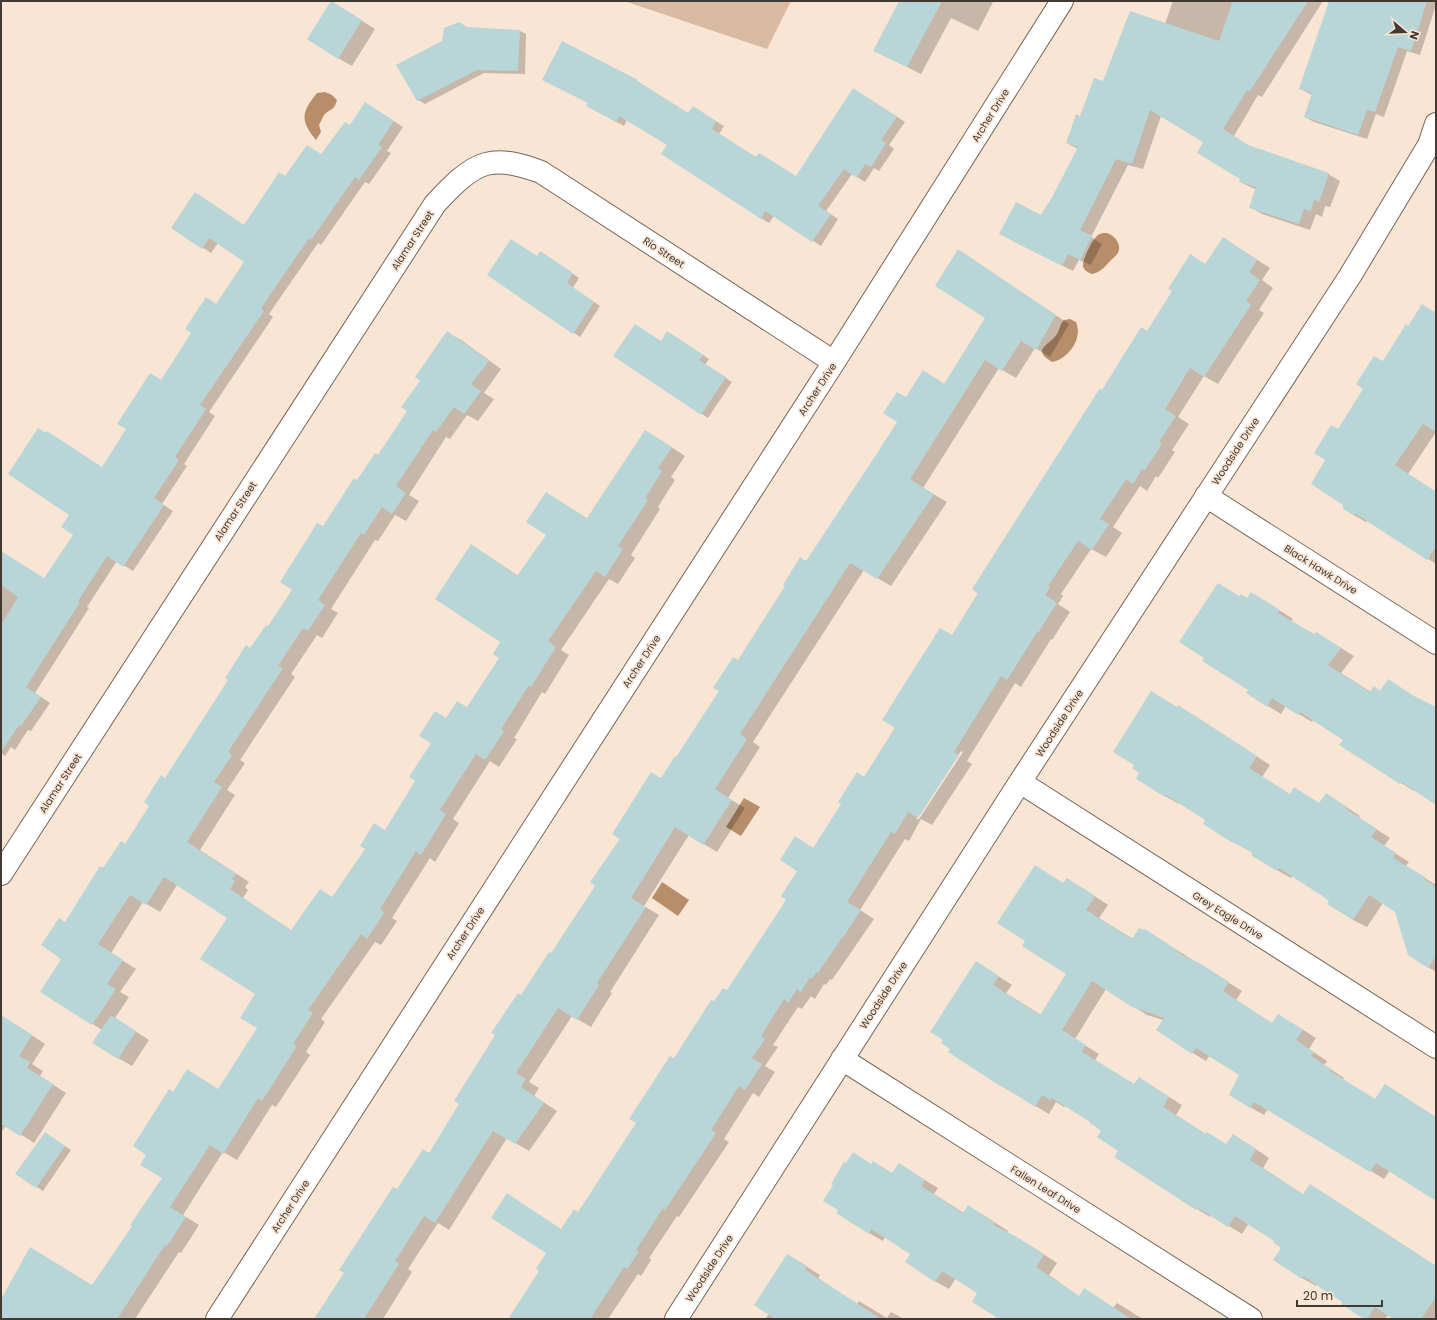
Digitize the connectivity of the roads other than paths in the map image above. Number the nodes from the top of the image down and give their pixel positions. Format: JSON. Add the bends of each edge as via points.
{"nodes":[{"id":1,"x":1062,"y":1,"type":"edge"},
{"id":2,"x":1436,"y":124,"type":"edge"},
{"id":3,"x":486,"y":164,"type":"joint"},
{"id":4,"x":834,"y":362,"type":"junction"},
{"id":5,"x":1206,"y":496,"type":"junction"},
{"id":6,"x":1436,"y":643,"type":"edge"},
{"id":7,"x":1020,"y":782,"type":"junction"},
{"id":8,"x":1,"y":874,"type":"edge"},
{"id":9,"x":1436,"y":1047,"type":"edge"},
{"id":10,"x":842,"y":1059,"type":"junction"},
{"id":11,"x":217,"y":1319,"type":"edge"},
{"id":12,"x":676,"y":1319,"type":"edge"},
{"id":13,"x":1251,"y":1319,"type":"edge"}],
"edges":[{"from":1,"to":4,"type":"street","name":"Archer Drive"},
{"from":2,"to":5,"type":"street","name":"Woodside Drive","via":[[1429,145],[1350,276]]},
{"from":3,"to":4,"type":"street","name":"Rio Street","via":[[507,162],[541,172]]},
{"from":3,"to":8,"type":"street","name":"Alamar Street","via":[[463,177],[435,204]]},
{"from":4,"to":11,"type":"street","name":"Archer Drive"},
{"from":5,"to":6,"type":"street","name":"Black Hawk Drive"},
{"from":5,"to":7,"type":"street","name":"Woodside Drive"},
{"from":7,"to":9,"type":"street","name":"Grey Eagle Drive"},
{"from":7,"to":10,"type":"street","name":"Woodside Drive"},
{"from":10,"to":12,"type":"street","name":"Woodside Drive"},
{"from":10,"to":13,"type":"street","name":"Fallen Leaf Drive"}]}
